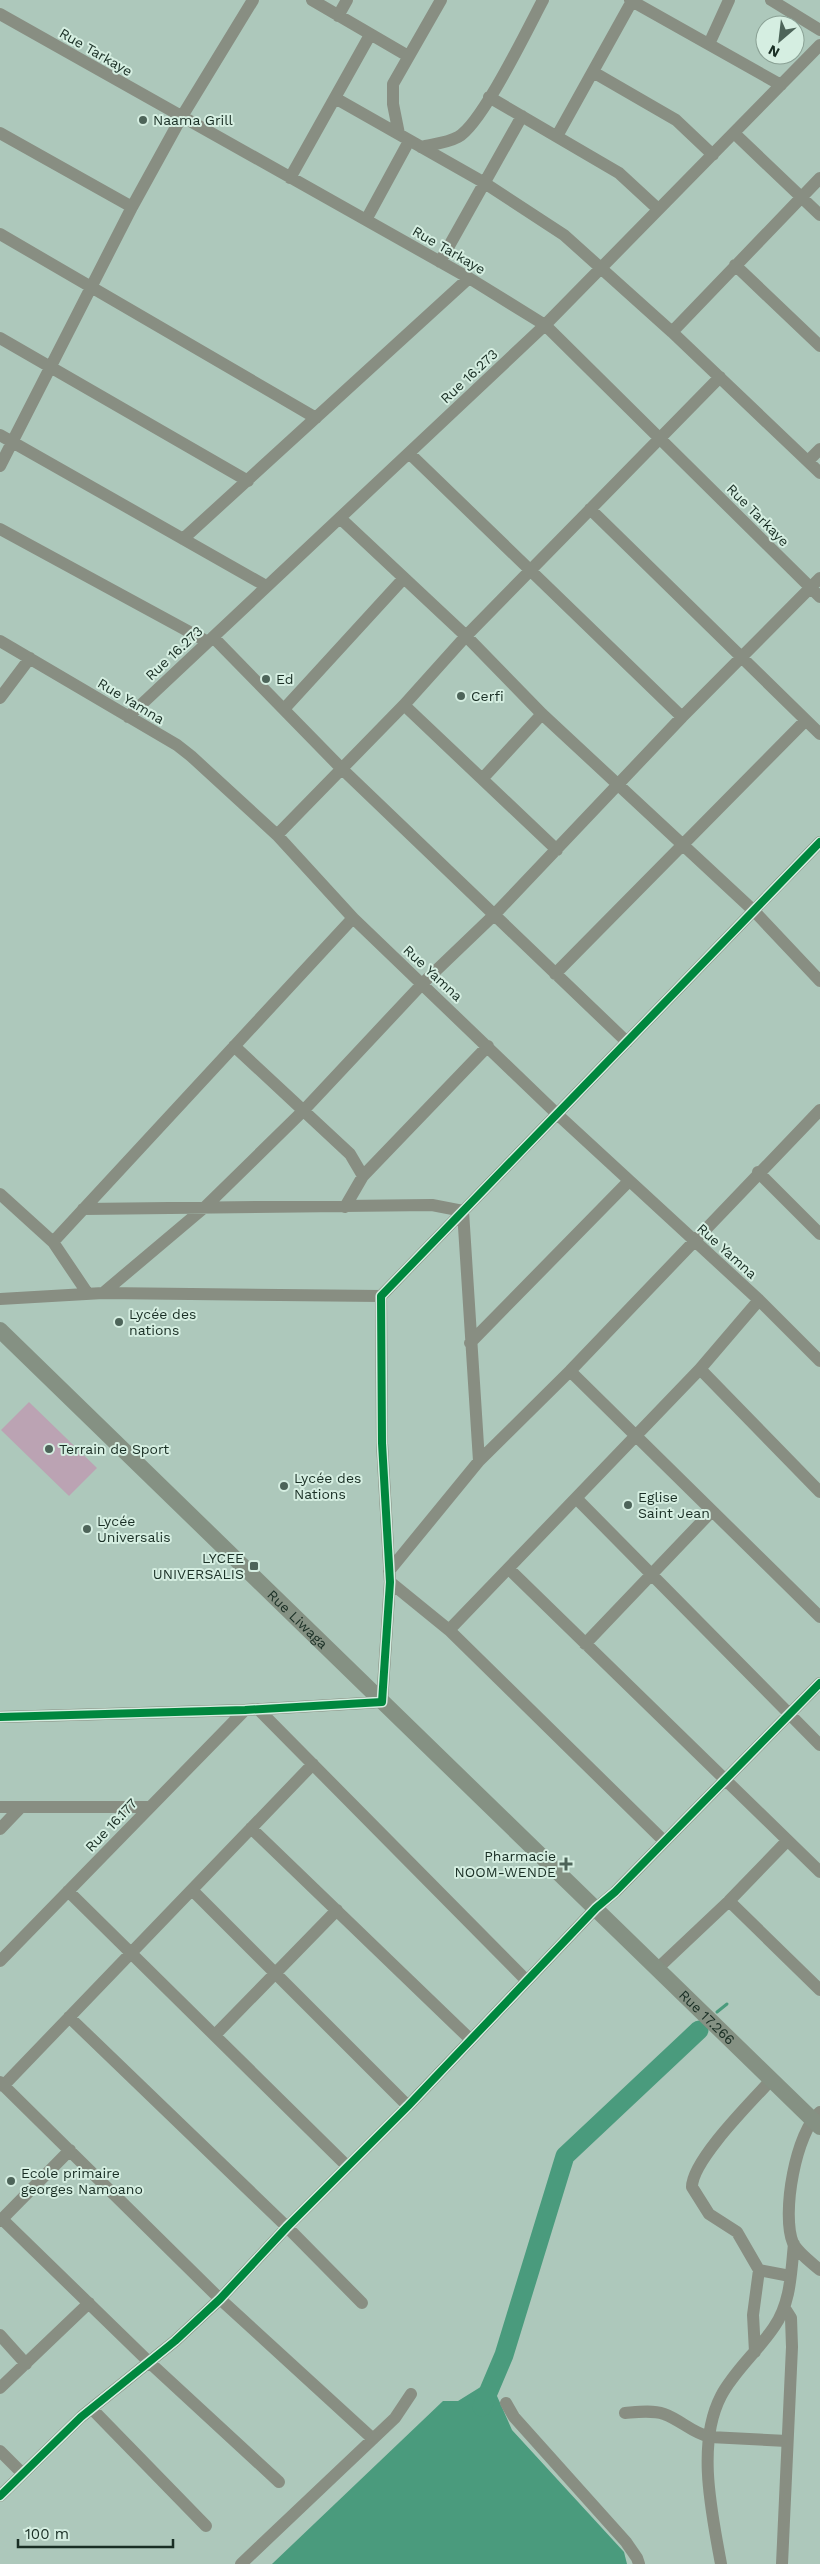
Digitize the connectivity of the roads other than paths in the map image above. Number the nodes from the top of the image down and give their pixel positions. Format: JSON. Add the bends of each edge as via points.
{"nodes":[{"id":1,"x":253,"y":0,"type":"edge"},
{"id":2,"x":312,"y":0,"type":"edge"},
{"id":3,"x":347,"y":0,"type":"edge"},
{"id":4,"x":441,"y":0,"type":"edge"},
{"id":5,"x":544,"y":0,"type":"edge"},
{"id":6,"x":729,"y":0,"type":"edge"},
{"id":7,"x":771,"y":0,"type":"edge"},
{"id":8,"x":631,"y":1,"type":"edge"},
{"id":9,"x":786,"y":4,"type":"edge"},
{"id":10,"x":0,"y":14,"type":"edge"},
{"id":11,"x":338,"y":16,"type":"junction"},
{"id":12,"x":820,"y":30,"type":"edge"},
{"id":13,"x":370,"y":35,"type":"junction"},
{"id":14,"x":709,"y":44,"type":"junction"},
{"id":15,"x":820,"y":46,"type":"edge"},
{"id":16,"x":408,"y":56,"type":"junction"},
{"id":17,"x":593,"y":72,"type":"junction"},
{"id":18,"x":781,"y":85,"type":"junction"},
{"id":19,"x":489,"y":97,"type":"junction"},
{"id":20,"x":335,"y":98,"type":"junction"},
{"id":21,"x":522,"y":116,"type":"junction"},
{"id":22,"x":182,"y":118,"type":"junction"},
{"id":23,"x":734,"y":133,"type":"junction"},
{"id":24,"x":0,"y":134,"type":"edge"},
{"id":25,"x":558,"y":136,"type":"junction"},
{"id":26,"x":410,"y":140,"type":"junction"},
{"id":27,"x":712,"y":155,"type":"junction"},
{"id":28,"x":290,"y":178,"type":"junction"},
{"id":29,"x":820,"y":178,"type":"edge"},
{"id":30,"x":483,"y":182,"type":"junction"},
{"id":31,"x":801,"y":196,"type":"junction"},
{"id":32,"x":132,"y":207,"type":"junction"},
{"id":33,"x":658,"y":209,"type":"junction"},
{"id":34,"x":820,"y":215,"type":"edge"},
{"id":35,"x":366,"y":220,"type":"junction"},
{"id":36,"x":0,"y":234,"type":"edge"},
{"id":37,"x":440,"y":262,"type":"junction"},
{"id":38,"x":735,"y":265,"type":"junction"},
{"id":39,"x":602,"y":267,"type":"junction"},
{"id":40,"x":469,"y":278,"type":"junction"},
{"id":41,"x":92,"y":287,"type":"junction"},
{"id":42,"x":545,"y":326,"type":"junction"},
{"id":43,"x":672,"y":332,"type":"junction"},
{"id":44,"x":0,"y":338,"type":"edge"},
{"id":45,"x":820,"y":346,"type":"edge"},
{"id":46,"x":51,"y":368,"type":"junction"},
{"id":47,"x":720,"y":377,"type":"junction"},
{"id":48,"x":316,"y":418,"type":"junction"},
{"id":49,"x":0,"y":435,"type":"edge"},
{"id":50,"x":659,"y":438,"type":"junction"},
{"id":51,"x":12,"y":442,"type":"junction"},
{"id":52,"x":820,"y":449,"type":"edge"},
{"id":53,"x":409,"y":453,"type":"junction"},
{"id":54,"x":808,"y":461,"type":"junction"},
{"id":55,"x":0,"y":466,"type":"edge"},
{"id":56,"x":820,"y":473,"type":"edge"},
{"id":57,"x":248,"y":481,"type":"junction"},
{"id":58,"x":590,"y":509,"type":"junction"},
{"id":59,"x":340,"y":518,"type":"junction"},
{"id":60,"x":0,"y":529,"type":"edge"},
{"id":61,"x":183,"y":539,"type":"junction"},
{"id":62,"x":530,"y":570,"type":"junction"},
{"id":63,"x":404,"y":578,"type":"junction"},
{"id":64,"x":820,"y":578,"type":"edge"},
{"id":65,"x":266,"y":586,"type":"junction"},
{"id":66,"x":810,"y":588,"type":"junction"},
{"id":67,"x":820,"y":597,"type":"edge"},
{"id":68,"x":466,"y":636,"type":"junction"},
{"id":69,"x":211,"y":639,"type":"junction"},
{"id":70,"x":0,"y":641,"type":"edge"},
{"id":71,"x":742,"y":656,"type":"junction"},
{"id":72,"x":30,"y":658,"type":"junction"},
{"id":73,"x":0,"y":698,"type":"edge"},
{"id":74,"x":404,"y":705,"type":"junction"},
{"id":75,"x":284,"y":709,"type":"junction"},
{"id":76,"x":542,"y":714,"type":"junction"},
{"id":77,"x":128,"y":717,"type":"junction"},
{"id":78,"x":682,"y":718,"type":"junction"},
{"id":79,"x":805,"y":720,"type":"junction"},
{"id":80,"x":820,"y":734,"type":"edge"},
{"id":81,"x":341,"y":768,"type":"junction"},
{"id":82,"x":483,"y":778,"type":"junction"},
{"id":83,"x":619,"y":786,"type":"junction"},
{"id":84,"x":277,"y":835,"type":"junction"},
{"id":85,"x":820,"y":842,"type":"edge"},
{"id":86,"x":684,"y":844,"type":"junction"},
{"id":87,"x":557,"y":850,"type":"junction"},
{"id":88,"x":754,"y":910,"type":"junction"},
{"id":89,"x":494,"y":915,"type":"junction"},
{"id":90,"x":353,"y":918,"type":"junction"},
{"id":91,"x":555,"y":974,"type":"junction"},
{"id":92,"x":820,"y":981,"type":"edge"},
{"id":93,"x":422,"y":984,"type":"junction"},
{"id":94,"x":627,"y":1042,"type":"junction"},
{"id":95,"x":234,"y":1046,"type":"junction"},
{"id":96,"x":488,"y":1046,"type":"junction"},
{"id":97,"x":304,"y":1110,"type":"junction"},
{"id":98,"x":820,"y":1110,"type":"edge"},
{"id":99,"x":557,"y":1114,"type":"junction"},
{"id":100,"x":758,"y":1172,"type":"junction"},
{"id":101,"x":363,"y":1176,"type":"junction"},
{"id":102,"x":629,"y":1181,"type":"junction"},
{"id":103,"x":0,"y":1194,"type":"edge"},
{"id":104,"x":205,"y":1207,"type":"junction"},
{"id":105,"x":345,"y":1207,"type":"junction"},
{"id":106,"x":83,"y":1209,"type":"junction"},
{"id":107,"x":463,"y":1212,"type":"junction"},
{"id":108,"x":820,"y":1234,"type":"edge"},
{"id":109,"x":53,"y":1242,"type":"junction"},
{"id":110,"x":694,"y":1242,"type":"junction"},
{"id":111,"x":104,"y":1293,"type":"junction"},
{"id":112,"x":88,"y":1294,"type":"junction"},
{"id":113,"x":381,"y":1296,"type":"junction"},
{"id":114,"x":0,"y":1299,"type":"edge"},
{"id":115,"x":760,"y":1300,"type":"junction"},
{"id":116,"x":0,"y":1330,"type":"edge"},
{"id":117,"x":470,"y":1343,"type":"junction"},
{"id":118,"x":820,"y":1361,"type":"edge"},
{"id":119,"x":700,"y":1369,"type":"junction"},
{"id":120,"x":570,"y":1371,"type":"junction"},
{"id":121,"x":636,"y":1438,"type":"junction"},
{"id":122,"x":479,"y":1460,"type":"junction"},
{"id":123,"x":820,"y":1492,"type":"edge"},
{"id":124,"x":576,"y":1498,"type":"junction"},
{"id":125,"x":712,"y":1511,"type":"junction"},
{"id":126,"x":509,"y":1569,"type":"junction"},
{"id":127,"x":652,"y":1575,"type":"junction"},
{"id":128,"x":389,"y":1577,"type":"junction"},
{"id":129,"x":820,"y":1617,"type":"edge"},
{"id":130,"x":449,"y":1630,"type":"junction"},
{"id":131,"x":585,"y":1644,"type":"junction"},
{"id":132,"x":820,"y":1683,"type":"edge"},
{"id":133,"x":382,"y":1702,"type":"junction"},
{"id":134,"x":245,"y":1710,"type":"junction"},
{"id":135,"x":258,"y":1710,"type":"junction"},
{"id":136,"x":788,"y":1714,"type":"junction"},
{"id":137,"x":0,"y":1717,"type":"edge"},
{"id":138,"x":820,"y":1745,"type":"edge"},
{"id":139,"x":313,"y":1764,"type":"junction"},
{"id":140,"x":724,"y":1779,"type":"junction"},
{"id":141,"x":22,"y":1806,"type":"junction"},
{"id":142,"x":0,"y":1807,"type":"edge"},
{"id":143,"x":149,"y":1807,"type":"junction"},
{"id":144,"x":251,"y":1828,"type":"junction"},
{"id":145,"x":0,"y":1829,"type":"edge"},
{"id":146,"x":664,"y":1840,"type":"junction"},
{"id":147,"x":787,"y":1841,"type":"junction"},
{"id":148,"x":820,"y":1872,"type":"edge"},
{"id":149,"x":192,"y":1890,"type":"junction"},
{"id":150,"x":68,"y":1891,"type":"junction"},
{"id":151,"x":729,"y":1901,"type":"junction"},
{"id":152,"x":596,"y":1908,"type":"junction"},
{"id":153,"x":337,"y":1910,"type":"junction"},
{"id":154,"x":131,"y":1953,"type":"junction"},
{"id":155,"x":0,"y":1961,"type":"edge"},
{"id":156,"x":658,"y":1968,"type":"junction"},
{"id":157,"x":277,"y":1974,"type":"junction"},
{"id":158,"x":526,"y":1980,"type":"junction"},
{"id":159,"x":820,"y":1990,"type":"edge"},
{"id":160,"x":69,"y":2017,"type":"junction"},
{"id":161,"x":215,"y":2035,"type":"junction"},
{"id":162,"x":470,"y":2040,"type":"junction"},
{"id":163,"x":772,"y":2079,"type":"junction"},
{"id":164,"x":2,"y":2084,"type":"edge"},
{"id":165,"x":408,"y":2106,"type":"junction"},
{"id":166,"x":817,"y":2119,"type":"edge"},
{"id":167,"x":70,"y":2150,"type":"junction"},
{"id":168,"x":346,"y":2165,"type":"junction"},
{"id":169,"x":1,"y":2220,"type":"edge"},
{"id":170,"x":287,"y":2227,"type":"junction"},
{"id":171,"x":794,"y":2244,"type":"junction"},
{"id":172,"x":760,"y":2270,"type":"junction"},
{"id":173,"x":820,"y":2270,"type":"edge"},
{"id":174,"x":790,"y":2276,"type":"junction"},
{"id":175,"x":220,"y":2299,"type":"junction"},
{"id":176,"x":89,"y":2303,"type":"junction"},
{"id":177,"x":362,"y":2303,"type":"dead end"},
{"id":178,"x":784,"y":2307,"type":"junction"},
{"id":179,"x":0,"y":2335,"type":"edge"},
{"id":180,"x":755,"y":2352,"type":"junction"},
{"id":181,"x":149,"y":2362,"type":"junction"},
{"id":182,"x":26,"y":2364,"type":"junction"},
{"id":183,"x":0,"y":2388,"type":"edge"},
{"id":184,"x":411,"y":2394,"type":"dead end"},
{"id":185,"x":506,"y":2403,"type":"dead end"},
{"id":186,"x":92,"y":2409,"type":"junction"},
{"id":187,"x":625,"y":2413,"type":"dead end"},
{"id":188,"x":710,"y":2437,"type":"junction"},
{"id":189,"x":373,"y":2439,"type":"junction"},
{"id":190,"x":787,"y":2441,"type":"junction"},
{"id":191,"x":0,"y":2451,"type":"edge"},
{"id":192,"x":22,"y":2473,"type":"junction"},
{"id":193,"x":279,"y":2482,"type":"dead end"},
{"id":194,"x":0,"y":2496,"type":"edge"},
{"id":195,"x":206,"y":2526,"type":"dead end"},
{"id":196,"x":241,"y":2564,"type":"edge"},
{"id":197,"x":639,"y":2564,"type":"edge"},
{"id":198,"x":721,"y":2564,"type":"edge"},
{"id":199,"x":782,"y":2564,"type":"edge"}],
"edges":[{"from":1,"to":22,"type":"street"},
{"from":2,"to":11,"type":"street"},
{"from":3,"to":11,"type":"street"},
{"from":4,"to":16,"type":"street"},
{"from":5,"to":19,"type":"street"},
{"from":6,"to":14,"type":"street"},
{"from":7,"to":9,"type":"street"},
{"from":8,"to":14,"type":"street"},
{"from":8,"to":17,"type":"street"},
{"from":9,"to":12,"type":"street"},
{"from":10,"to":22,"type":"street","name":"Rue Tarkaye"},
{"from":11,"to":13,"type":"street"},
{"from":13,"to":16,"type":"street"},
{"from":13,"to":20,"type":"street"},
{"from":14,"to":18,"type":"street"},
{"from":15,"to":18,"type":"street","name":"Rue 16.273"},
{"from":16,"to":26,"type":"street","via":[[394,84],[393,104]]},
{"from":17,"to":25,"type":"street"},
{"from":17,"to":27,"type":"street","via":[[676,120]]},
{"from":18,"to":23,"type":"street","name":"Rue 16.273"},
{"from":19,"to":21,"type":"street"},
{"from":19,"to":26,"type":"street","via":[[459,136]]},
{"from":20,"to":26,"type":"street"},
{"from":20,"to":28,"type":"street"},
{"from":21,"to":25,"type":"street"},
{"from":21,"to":30,"type":"street"},
{"from":22,"to":28,"type":"street","name":"Rue Tarkaye"},
{"from":22,"to":32,"type":"street"},
{"from":23,"to":27,"type":"street","name":"Rue 16.273"},
{"from":23,"to":31,"type":"street"},
{"from":24,"to":32,"type":"street"},
{"from":25,"to":33,"type":"street","via":[[619,173]]},
{"from":26,"to":30,"type":"street"},
{"from":26,"to":35,"type":"street"},
{"from":27,"to":33,"type":"street","name":"Rue 16.273"},
{"from":28,"to":35,"type":"street","name":"Rue Tarkaye"},
{"from":29,"to":31,"type":"street"},
{"from":30,"to":37,"type":"street"},
{"from":30,"to":39,"type":"street","via":[[564,235]]},
{"from":31,"to":34,"type":"street"},
{"from":31,"to":38,"type":"street"},
{"from":32,"to":41,"type":"street"},
{"from":33,"to":39,"type":"street","name":"Rue 16.273"},
{"from":35,"to":37,"type":"street","name":"Rue Tarkaye"},
{"from":36,"to":41,"type":"street"},
{"from":37,"to":40,"type":"street","name":"Rue Tarkaye"},
{"from":38,"to":43,"type":"street"},
{"from":38,"to":45,"type":"street"},
{"from":39,"to":42,"type":"street","name":"Rue 16.273"},
{"from":39,"to":43,"type":"street"},
{"from":40,"to":42,"type":"street","name":"Rue Tarkaye"},
{"from":40,"to":48,"type":"street"},
{"from":41,"to":46,"type":"street"},
{"from":41,"to":48,"type":"street"},
{"from":42,"to":50,"type":"street","name":"Rue Tarkaye"},
{"from":42,"to":53,"type":"street","name":"Rue 16.273"},
{"from":43,"to":47,"type":"street"},
{"from":44,"to":46,"type":"street"},
{"from":46,"to":51,"type":"street"},
{"from":46,"to":57,"type":"street"},
{"from":47,"to":50,"type":"street"},
{"from":47,"to":54,"type":"street"},
{"from":48,"to":57,"type":"street"},
{"from":49,"to":51,"type":"street"},
{"from":50,"to":58,"type":"street"},
{"from":50,"to":66,"type":"street","name":"Rue Tarkaye"},
{"from":51,"to":55,"type":"street"},
{"from":51,"to":61,"type":"street"},
{"from":52,"to":54,"type":"street"},
{"from":53,"to":59,"type":"street","name":"Rue 16.273"},
{"from":53,"to":62,"type":"street"},
{"from":54,"to":56,"type":"street"},
{"from":57,"to":61,"type":"street"},
{"from":58,"to":62,"type":"street"},
{"from":58,"to":71,"type":"street"},
{"from":59,"to":63,"type":"street"},
{"from":59,"to":65,"type":"street","name":"Rue 16.273"},
{"from":60,"to":69,"type":"street"},
{"from":61,"to":65,"type":"street"},
{"from":62,"to":68,"type":"street"},
{"from":62,"to":78,"type":"street"},
{"from":63,"to":68,"type":"street"},
{"from":63,"to":75,"type":"street"},
{"from":64,"to":66,"type":"street"},
{"from":65,"to":69,"type":"street","name":"Rue 16.273"},
{"from":66,"to":67,"type":"street","name":"Rue Tarkaye"},
{"from":66,"to":71,"type":"street"},
{"from":68,"to":74,"type":"street"},
{"from":68,"to":76,"type":"street"},
{"from":69,"to":75,"type":"street"},
{"from":69,"to":77,"type":"street","name":"Rue 16.273"},
{"from":70,"to":72,"type":"street","name":"Rue Yamna"},
{"from":71,"to":78,"type":"street"},
{"from":71,"to":79,"type":"street"},
{"from":72,"to":73,"type":"street"},
{"from":72,"to":77,"type":"street","name":"Rue Yamna"},
{"from":74,"to":81,"type":"street"},
{"from":74,"to":82,"type":"street"},
{"from":75,"to":81,"type":"street"},
{"from":76,"to":82,"type":"street"},
{"from":76,"to":83,"type":"street"},
{"from":77,"to":84,"type":"street","name":"Rue Yamna","via":[[191,756]]},
{"from":78,"to":83,"type":"street"},
{"from":79,"to":80,"type":"street"},
{"from":79,"to":86,"type":"street"},
{"from":81,"to":84,"type":"street"},
{"from":81,"to":89,"type":"street"},
{"from":82,"to":87,"type":"street"},
{"from":83,"to":86,"type":"street"},
{"from":83,"to":87,"type":"street"},
{"from":84,"to":90,"type":"street","name":"Rue Yamna"},
{"from":85,"to":88,"type":"street"},
{"from":86,"to":88,"type":"street"},
{"from":86,"to":91,"type":"street"},
{"from":87,"to":89,"type":"street"},
{"from":88,"to":92,"type":"street"},
{"from":88,"to":94,"type":"street"},
{"from":89,"to":91,"type":"street"},
{"from":89,"to":93,"type":"street"},
{"from":90,"to":93,"type":"street","name":"Rue Yamna"},
{"from":90,"to":95,"type":"street"},
{"from":91,"to":94,"type":"street"},
{"from":93,"to":96,"type":"street","name":"Rue Yamna"},
{"from":93,"to":97,"type":"street"},
{"from":94,"to":99,"type":"street"},
{"from":95,"to":97,"type":"street"},
{"from":95,"to":106,"type":"street"},
{"from":96,"to":99,"type":"street","name":"Rue Yamna"},
{"from":96,"to":101,"type":"street"},
{"from":97,"to":101,"type":"street","via":[[350,1154]]},
{"from":97,"to":104,"type":"street"},
{"from":98,"to":100,"type":"street"},
{"from":99,"to":102,"type":"street","name":"Rue Yamna"},
{"from":99,"to":107,"type":"street"},
{"from":100,"to":108,"type":"street"},
{"from":100,"to":110,"type":"street"},
{"from":101,"to":105,"type":"street"},
{"from":102,"to":110,"type":"street","name":"Rue Yamna"},
{"from":102,"to":117,"type":"street"},
{"from":103,"to":109,"type":"street"},
{"from":104,"to":105,"type":"street"},
{"from":104,"to":106,"type":"street"},
{"from":104,"to":111,"type":"street"},
{"from":105,"to":107,"type":"street","via":[[432,1205]]},
{"from":106,"to":109,"type":"street"},
{"from":107,"to":113,"type":"street"},
{"from":107,"to":117,"type":"street"},
{"from":109,"to":112,"type":"street"},
{"from":110,"to":115,"type":"street","name":"Rue Yamna"},
{"from":110,"to":120,"type":"street"},
{"from":111,"to":112,"type":"street"},
{"from":111,"to":113,"type":"street"},
{"from":112,"to":114,"type":"street"},
{"from":113,"to":128,"type":"street","via":[[382,1443]]},
{"from":115,"to":118,"type":"street","name":"Rue Yamna"},
{"from":115,"to":119,"type":"street"},
{"from":116,"to":133,"type":"main road","name":"Rue Liwaga"},
{"from":117,"to":122,"type":"street"},
{"from":119,"to":121,"type":"street"},
{"from":119,"to":123,"type":"street"},
{"from":120,"to":121,"type":"street"},
{"from":120,"to":122,"type":"street"},
{"from":121,"to":124,"type":"street"},
{"from":121,"to":125,"type":"street"},
{"from":122,"to":128,"type":"street"},
{"from":124,"to":126,"type":"street"},
{"from":124,"to":127,"type":"street"},
{"from":125,"to":127,"type":"street"},
{"from":125,"to":129,"type":"street"},
{"from":126,"to":130,"type":"street"},
{"from":126,"to":131,"type":"street"},
{"from":127,"to":131,"type":"street"},
{"from":127,"to":136,"type":"street"},
{"from":128,"to":130,"type":"street"},
{"from":128,"to":133,"type":"street"},
{"from":130,"to":146,"type":"street"},
{"from":131,"to":140,"type":"street"},
{"from":132,"to":136,"type":"street"},
{"from":133,"to":135,"type":"street"},
{"from":133,"to":152,"type":"main road","name":"Rue Liwaga"},
{"from":134,"to":135,"type":"street"},
{"from":134,"to":137,"type":"street"},
{"from":134,"to":143,"type":"street","name":"Rue 16.177"},
{"from":135,"to":139,"type":"street"},
{"from":136,"to":138,"type":"street"},
{"from":136,"to":140,"type":"street"},
{"from":139,"to":144,"type":"street"},
{"from":139,"to":158,"type":"street"},
{"from":140,"to":146,"type":"street"},
{"from":140,"to":147,"type":"street"},
{"from":141,"to":142,"type":"street"},
{"from":141,"to":143,"type":"street"},
{"from":141,"to":145,"type":"street"},
{"from":143,"to":150,"type":"street","name":"Rue 16.177"},
{"from":144,"to":149,"type":"street"},
{"from":144,"to":153,"type":"street"},
{"from":146,"to":152,"type":"street"},
{"from":147,"to":148,"type":"street"},
{"from":147,"to":151,"type":"street"},
{"from":149,"to":154,"type":"street"},
{"from":149,"to":157,"type":"street"},
{"from":150,"to":154,"type":"street"},
{"from":150,"to":155,"type":"street","name":"Rue 16.177"},
{"from":151,"to":156,"type":"street"},
{"from":151,"to":159,"type":"street"},
{"from":152,"to":156,"type":"main road","name":"Rue 17.266"},
{"from":152,"to":158,"type":"street"},
{"from":153,"to":157,"type":"street"},
{"from":153,"to":162,"type":"street"},
{"from":154,"to":160,"type":"street"},
{"from":154,"to":161,"type":"street"},
{"from":156,"to":163,"type":"main road","name":"Rue 17.266"},
{"from":157,"to":161,"type":"street"},
{"from":157,"to":165,"type":"street"},
{"from":158,"to":162,"type":"street"},
{"from":160,"to":164,"type":"street"},
{"from":160,"to":170,"type":"street"},
{"from":161,"to":168,"type":"street"},
{"from":162,"to":165,"type":"street"},
{"from":163,"to":166,"type":"main road","name":"Rue 17.266"},
{"from":163,"to":172,"type":"street","via":[[708,2153],[692,2182],[694,2192],[705,2209],[737,2232]]},
{"from":164,"to":167,"type":"street"},
{"from":165,"to":168,"type":"street"},
{"from":166,"to":171,"type":"street","via":[[798,2154],[792,2181],[789,2219]]},
{"from":167,"to":169,"type":"street"},
{"from":167,"to":175,"type":"street"},
{"from":168,"to":170,"type":"street"},
{"from":169,"to":176,"type":"street"},
{"from":170,"to":175,"type":"street"},
{"from":170,"to":177,"type":"street"},
{"from":171,"to":173,"type":"street"},
{"from":171,"to":174,"type":"street"},
{"from":172,"to":174,"type":"street"},
{"from":172,"to":180,"type":"street","via":[[753,2315]]},
{"from":174,"to":178,"type":"street"},
{"from":175,"to":181,"type":"street"},
{"from":175,"to":189,"type":"street"},
{"from":176,"to":181,"type":"street"},
{"from":176,"to":182,"type":"street"},
{"from":178,"to":180,"type":"street","via":[[775,2326]]},
{"from":178,"to":190,"type":"street","via":[[791,2318]]},
{"from":179,"to":182,"type":"street"},
{"from":180,"to":188,"type":"street","via":[[721,2396]]},
{"from":181,"to":186,"type":"street"},
{"from":181,"to":193,"type":"street"},
{"from":182,"to":183,"type":"street"},
{"from":184,"to":189,"type":"street","via":[[395,2418]]},
{"from":185,"to":197,"type":"street","via":[[514,2417],[626,2542]]},
{"from":186,"to":192,"type":"street"},
{"from":186,"to":195,"type":"street"},
{"from":187,"to":188,"type":"street","via":[[657,2412],[699,2435]]},
{"from":188,"to":190,"type":"street"},
{"from":188,"to":198,"type":"street","via":[[707,2463]]},
{"from":189,"to":196,"type":"street"},
{"from":190,"to":199,"type":"street"},
{"from":191,"to":192,"type":"street"},
{"from":192,"to":194,"type":"street"}]}
